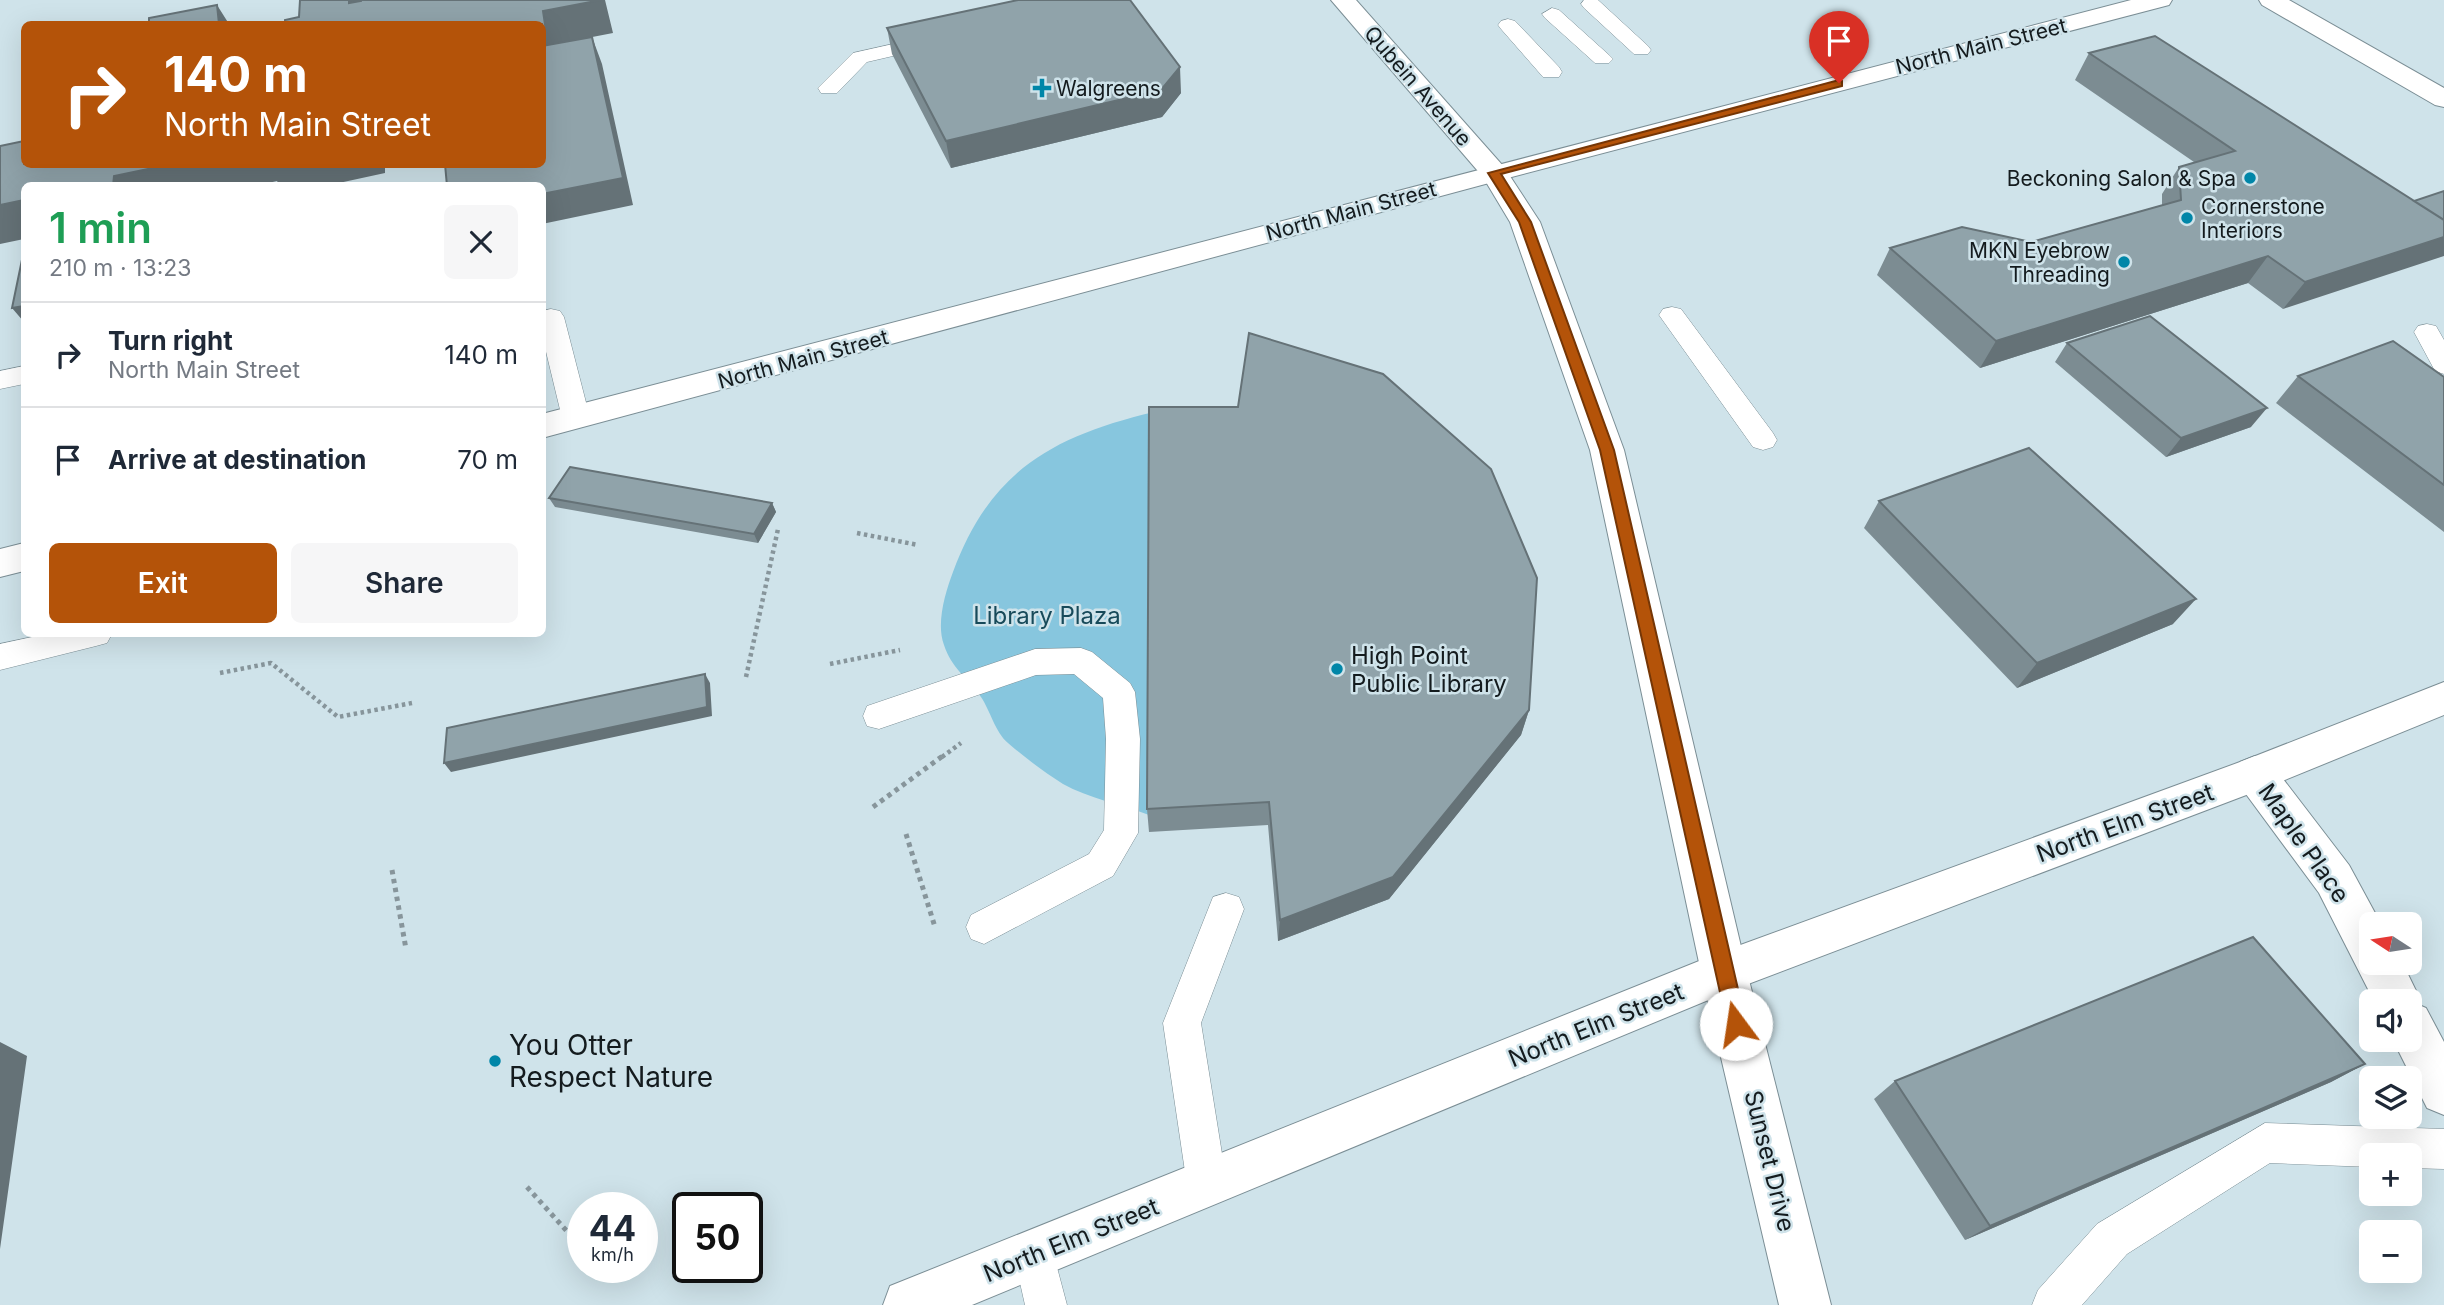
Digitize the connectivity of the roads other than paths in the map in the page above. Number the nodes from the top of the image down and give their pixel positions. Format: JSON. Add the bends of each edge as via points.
{"nodes":[{"id":1,"x":1343,"y":0,"type":"edge"},
{"id":2,"x":2160,"y":0,"type":"edge"},
{"id":3,"x":2271,"y":0,"type":"edge"},
{"id":4,"x":1591,"y":4,"type":"dead end"},
{"id":5,"x":1552,"y":14,"type":"dead end"},
{"id":6,"x":1508,"y":24,"type":"dead end"},
{"id":7,"x":929,"y":42,"type":"edge"},
{"id":8,"x":1641,"y":50,"type":"dead end"},
{"id":9,"x":1602,"y":59,"type":"dead end"},
{"id":10,"x":1551,"y":72,"type":"dead end"},
{"id":11,"x":829,"y":88,"type":"dead end"},
{"id":12,"x":2444,"y":99,"type":"edge"},
{"id":13,"x":1494,"y":173,"type":"junction"},
{"id":14,"x":1672,"y":316,"type":"dead end"},
{"id":15,"x":551,"y":317,"type":"dead end"},
{"id":16,"x":2427,"y":332,"type":"dead end"},
{"id":17,"x":2444,"y":366,"type":"edge"},
{"id":18,"x":21,"y":375,"type":"edge"},
{"id":19,"x":0,"y":380,"type":"edge"},
{"id":20,"x":576,"y":418,"type":"junction"},
{"id":21,"x":546,"y":425,"type":"edge"},
{"id":22,"x":1763,"y":440,"type":"dead end"},
{"id":23,"x":21,"y":559,"type":"edge"},
{"id":24,"x":0,"y":563,"type":"edge"},
{"id":25,"x":83,"y":637,"type":"edge"},
{"id":26,"x":0,"y":657,"type":"edge"},
{"id":27,"x":2444,"y":698,"type":"edge"},
{"id":28,"x":879,"y":716,"type":"dead end"},
{"id":29,"x":2255,"y":774,"type":"junction"},
{"id":30,"x":1226,"y":908,"type":"dead end"},
{"id":31,"x":984,"y":927,"type":"dead end"},
{"id":32,"x":2359,"y":927,"type":"edge"},
{"id":33,"x":1724,"y":972,"type":"junction"},
{"id":34,"x":2422,"y":1048,"type":"edge"},
{"id":35,"x":2444,"y":1091,"type":"edge"},
{"id":36,"x":2444,"y":1149,"type":"edge"},
{"id":37,"x":1207,"y":1185,"type":"junction"},
{"id":38,"x":1035,"y":1256,"type":"junction"},
{"id":39,"x":909,"y":1305,"type":"edge"},
{"id":40,"x":1046,"y":1305,"type":"edge"},
{"id":41,"x":1805,"y":1305,"type":"edge"},
{"id":42,"x":2053,"y":1305,"type":"edge"}],
"edges":[{"from":1,"to":13,"type":"main road","name":"Qubein Avenue"},
{"from":2,"to":13,"type":"main road","name":"North Main Street"},
{"from":3,"to":12,"type":"main road"},
{"from":4,"to":8,"type":"lane"},
{"from":5,"to":9,"type":"lane"},
{"from":6,"to":10,"type":"lane"},
{"from":7,"to":11,"type":"lane","via":[[860,57]]},
{"from":13,"to":20,"type":"main road","name":"North Main Street"},
{"from":13,"to":33,"type":"main road","name":"Sunset Drive","via":[[1525,222],[1607,450]]},
{"from":14,"to":22,"type":"lane"},
{"from":15,"to":20,"type":"lane"},
{"from":16,"to":17,"type":"lane"},
{"from":18,"to":19,"type":"lane"},
{"from":20,"to":21,"type":"main road","name":"North Main Street"},
{"from":23,"to":24,"type":"main road"},
{"from":25,"to":26,"type":"lane"},
{"from":27,"to":29,"type":"main road","name":"North Elm Street"},
{"from":28,"to":31,"type":"lane","via":[[1035,662],[1081,661],[1119,692],[1121,832],[1101,866]]},
{"from":29,"to":32,"type":"main road","name":"Maple Place","via":[[2334,879]]},
{"from":29,"to":33,"type":"main road","name":"North Elm Street"},
{"from":30,"to":37,"type":"lane","via":[[1182,1023]]},
{"from":33,"to":37,"type":"main road","name":"North Elm Street"},
{"from":33,"to":41,"type":"main road","name":"Sunset Drive"},
{"from":34,"to":35,"type":"main road"},
{"from":36,"to":42,"type":"lane","via":[[2265,1143],[2112,1238]]},
{"from":37,"to":38,"type":"main road","name":"North Elm Street"},
{"from":38,"to":39,"type":"main road","name":"North Elm Street"},
{"from":38,"to":40,"type":"lane"}]}
